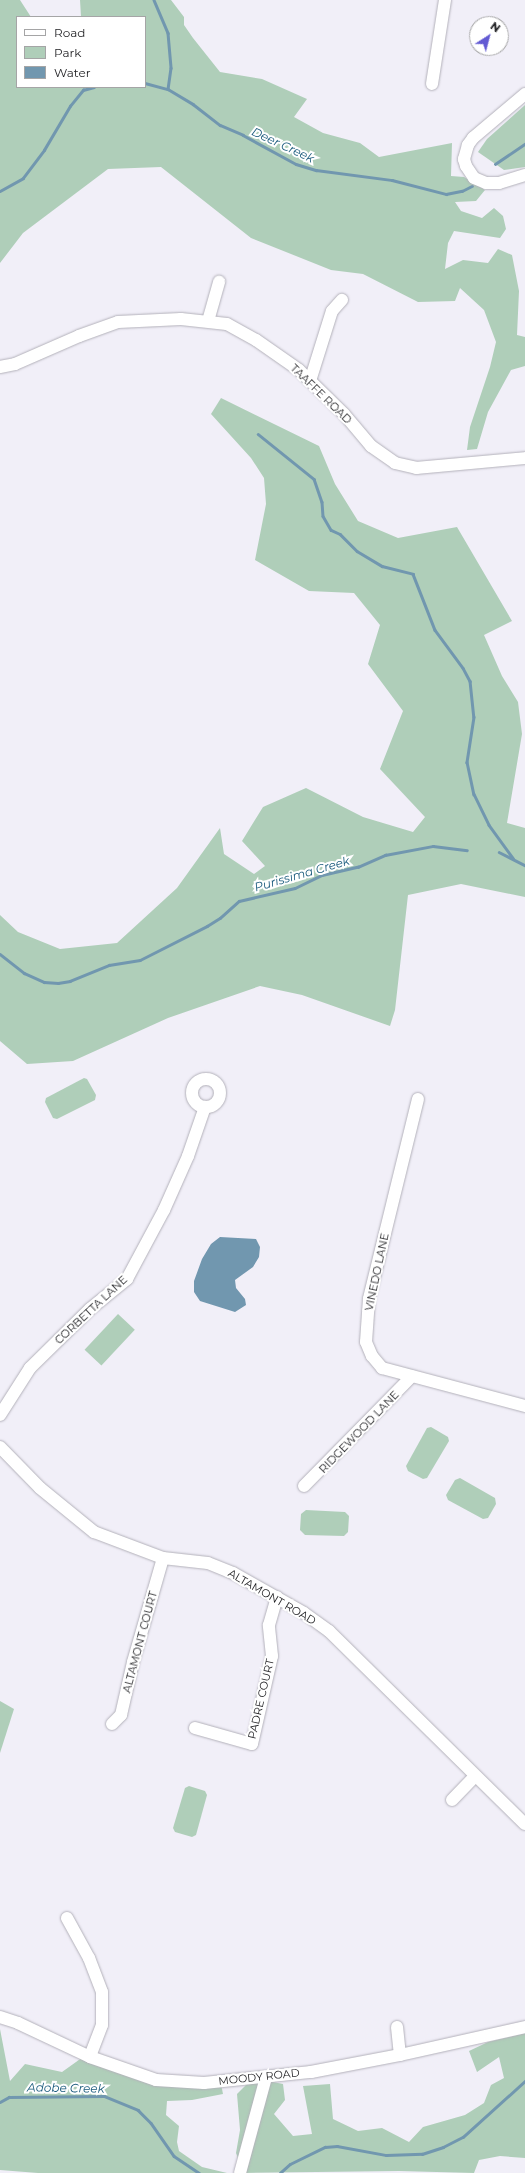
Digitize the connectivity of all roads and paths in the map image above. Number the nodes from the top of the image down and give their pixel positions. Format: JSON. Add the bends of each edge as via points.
{"nodes":[{"id":1,"x":445,"y":0,"type":"edge"},
{"id":2,"x":432,"y":84,"type":"dead end"},
{"id":3,"x":525,"y":94,"type":"edge"},
{"id":4,"x":525,"y":175,"type":"edge"},
{"id":5,"x":219,"y":282,"type":"dead end"},
{"id":6,"x":342,"y":300,"type":"dead end"},
{"id":7,"x":208,"y":321,"type":"junction"},
{"id":8,"x":0,"y":367,"type":"edge"},
{"id":9,"x":310,"y":381,"type":"junction"},
{"id":10,"x":525,"y":458,"type":"edge"},
{"id":11,"x":418,"y":1099,"type":"dead end"},
{"id":12,"x":205,"y":1107,"type":"dead end"},
{"id":13,"x":412,"y":1376,"type":"junction"},
{"id":14,"x":525,"y":1406,"type":"edge"},
{"id":15,"x":0,"y":1415,"type":"edge"},
{"id":16,"x":0,"y":1448,"type":"edge"},
{"id":17,"x":304,"y":1486,"type":"dead end"},
{"id":18,"x":163,"y":1558,"type":"junction"},
{"id":19,"x":277,"y":1597,"type":"junction"},
{"id":20,"x":112,"y":1724,"type":"dead end"},
{"id":21,"x":195,"y":1728,"type":"dead end"},
{"id":22,"x":475,"y":1776,"type":"junction"},
{"id":23,"x":452,"y":1800,"type":"dead end"},
{"id":24,"x":525,"y":1824,"type":"edge"},
{"id":25,"x":67,"y":1918,"type":"dead end"},
{"id":26,"x":0,"y":2017,"type":"edge"},
{"id":27,"x":397,"y":2027,"type":"dead end"},
{"id":28,"x":525,"y":2027,"type":"edge"},
{"id":29,"x":400,"y":2055,"type":"junction"},
{"id":30,"x":90,"y":2057,"type":"junction"},
{"id":31,"x":266,"y":2076,"type":"junction"},
{"id":32,"x":240,"y":2173,"type":"edge"}],
"edges":[{"from":1,"to":2,"type":"street"},
{"from":3,"to":4,"type":"street","via":[[473,138],[464,159],[469,173],[486,183],[499,183]]},
{"from":5,"to":7,"type":"street"},
{"from":6,"to":9,"type":"street","via":[[332,311]]},
{"from":7,"to":8,"type":"street","name":"TAAFFE ROAD","via":[[181,319],[118,322],[15,364]]},
{"from":7,"to":9,"type":"street","name":"TAAFFE ROAD","via":[[227,324],[256,340],[299,370]]},
{"from":9,"to":10,"type":"street","name":"TAAFFE ROAD","via":[[344,414],[370,446],[395,463],[416,468]]},
{"from":11,"to":13,"type":"street","name":"VINEDO LANE","via":[[369,1299],[366,1342],[372,1356],[382,1368]]},
{"from":12,"to":15,"type":"street","name":"CORBETTA LANE","via":[[188,1156],[164,1210],[127,1279],[90,1309],[30,1368]]},
{"from":13,"to":14,"type":"street","name":"VINEDO LANE"},
{"from":13,"to":17,"type":"street","name":"RIDGEWOOD LANE"},
{"from":16,"to":18,"type":"street","name":"ALTAMONT ROAD","via":[[40,1488],[94,1532]]},
{"from":18,"to":19,"type":"street","name":"ALTAMONT ROAD","via":[[208,1563],[233,1573]]},
{"from":18,"to":20,"type":"street","name":"ALTAMONT COURT","via":[[133,1662],[121,1715]]},
{"from":19,"to":21,"type":"street","name":"PADRE COURT","via":[[269,1625],[272,1656],[252,1744]]},
{"from":19,"to":22,"type":"street","name":"ALTAMONT ROAD","via":[[329,1631]]},
{"from":22,"to":23,"type":"street"},
{"from":22,"to":24,"type":"street","name":"ALTAMONT ROAD"},
{"from":25,"to":30,"type":"street","via":[[89,1958],[102,1992],[102,2025]]},
{"from":26,"to":30,"type":"street","name":"MOODY ROAD"},
{"from":27,"to":29,"type":"street"},
{"from":28,"to":29,"type":"street","name":"MOODY ROAD"},
{"from":29,"to":31,"type":"street","name":"MOODY ROAD","via":[[311,2072]]},
{"from":30,"to":31,"type":"street","name":"MOODY ROAD","via":[[156,2080],[204,2083]]},
{"from":31,"to":32,"type":"street"}]}
